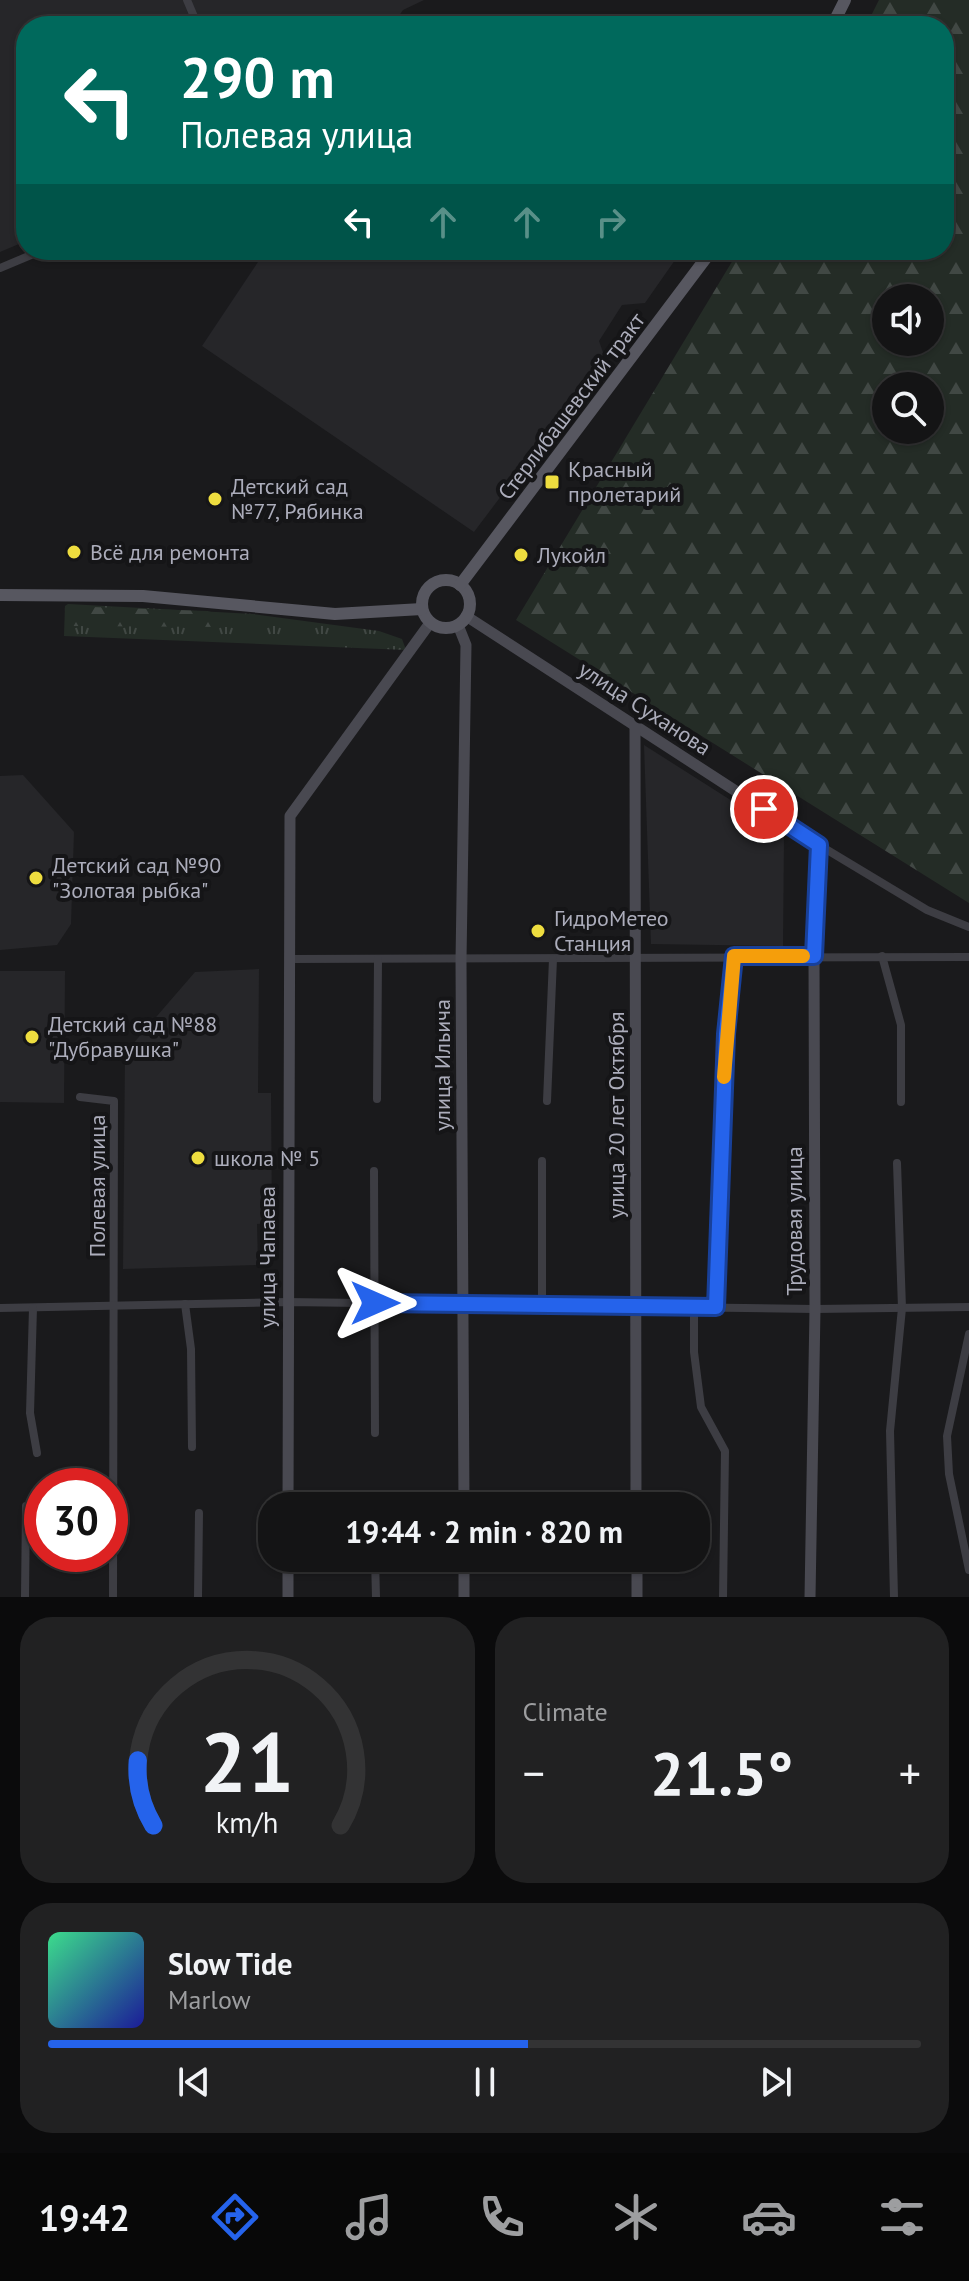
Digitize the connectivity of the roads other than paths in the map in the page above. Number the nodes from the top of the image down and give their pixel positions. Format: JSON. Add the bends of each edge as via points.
{"nodes":[{"id":1,"x":19,"y":260,"type":"edge"},
{"id":2,"x":704,"y":260,"type":"edge"},
{"id":3,"x":0,"y":268,"type":"edge"},
{"id":4,"x":460,"y":585,"type":"junction"},
{"id":5,"x":0,"y":595,"type":"edge"},
{"id":6,"x":422,"y":609,"type":"junction"},
{"id":7,"x":462,"y":621,"type":"junction"},
{"id":8,"x":430,"y":623,"type":"junction"},
{"id":9,"x":635,"y":725,"type":"junction"},
{"id":10,"x":819,"y":845,"type":"junction"},
{"id":11,"x":969,"y":927,"type":"edge"},
{"id":12,"x":734,"y":956,"type":"junction"},
{"id":13,"x":814,"y":956,"type":"junction"},
{"id":14,"x":882,"y":956,"type":"junction"},
{"id":15,"x":969,"y":957,"type":"edge"},
{"id":16,"x":637,"y":958,"type":"junction"},
{"id":17,"x":290,"y":959,"type":"junction"},
{"id":18,"x":378,"y":959,"type":"junction"},
{"id":19,"x":553,"y":959,"type":"junction"},
{"id":20,"x":461,"y":960,"type":"junction"},
{"id":21,"x":80,"y":1097,"type":"dead end"},
{"id":22,"x":377,"y":1099,"type":"dead end"},
{"id":23,"x":547,"y":1101,"type":"dead end"},
{"id":24,"x":901,"y":1102,"type":"dead end"},
{"id":25,"x":542,"y":1161,"type":"dead end"},
{"id":26,"x":897,"y":1163,"type":"dead end"},
{"id":27,"x":374,"y":1171,"type":"dead end"},
{"id":28,"x":287,"y":1302,"type":"junction"},
{"id":29,"x":375,"y":1303,"type":"junction"},
{"id":30,"x":464,"y":1303,"type":"junction"},
{"id":31,"x":185,"y":1304,"type":"junction"},
{"id":32,"x":542,"y":1304,"type":"junction"},
{"id":33,"x":115,"y":1305,"type":"junction"},
{"id":34,"x":635,"y":1305,"type":"junction"},
{"id":35,"x":694,"y":1306,"type":"junction"},
{"id":36,"x":716,"y":1307,"type":"junction"},
{"id":37,"x":969,"y":1307,"type":"edge"},
{"id":38,"x":0,"y":1308,"type":"edge"},
{"id":39,"x":33,"y":1308,"type":"junction"},
{"id":40,"x":902,"y":1308,"type":"junction"},
{"id":41,"x":815,"y":1309,"type":"junction"},
{"id":42,"x":969,"y":1334,"type":"edge"},
{"id":43,"x":375,"y":1433,"type":"dead end"},
{"id":44,"x":192,"y":1447,"type":"dead end"},
{"id":45,"x":37,"y":1453,"type":"dead end"},
{"id":46,"x":288,"y":1492,"type":"edge"},
{"id":47,"x":464,"y":1492,"type":"edge"},
{"id":48,"x":636,"y":1492,"type":"edge"},
{"id":49,"x":199,"y":1513,"type":"dead end"},
{"id":50,"x":969,"y":1570,"type":"edge"},
{"id":51,"x":25,"y":1572,"type":"edge"},
{"id":52,"x":288,"y":1572,"type":"edge"},
{"id":53,"x":375,"y":1572,"type":"edge"},
{"id":54,"x":464,"y":1572,"type":"edge"},
{"id":55,"x":637,"y":1572,"type":"edge"},
{"id":56,"x":25,"y":1597,"type":"edge"},
{"id":57,"x":113,"y":1597,"type":"edge"},
{"id":58,"x":198,"y":1597,"type":"edge"},
{"id":59,"x":288,"y":1597,"type":"edge"},
{"id":60,"x":376,"y":1597,"type":"edge"},
{"id":61,"x":464,"y":1597,"type":"edge"},
{"id":62,"x":637,"y":1597,"type":"edge"},
{"id":63,"x":723,"y":1597,"type":"edge"},
{"id":64,"x":810,"y":1597,"type":"edge"},
{"id":65,"x":894,"y":1597,"type":"edge"}],
"edges":[{"from":1,"to":3,"type":"street"},
{"from":2,"to":4,"type":"main road","name":"Стерлибашевский тракт"},
{"from":4,"to":6,"type":"main road","via":[[435,582],[424,594]]},
{"from":4,"to":7,"type":"main road","via":[[470,603]]},
{"from":5,"to":6,"type":"main road","via":[[143,596],[335,614]]},
{"from":6,"to":8,"type":"main road"},
{"from":7,"to":8,"type":"main road","via":[[445,628]]},
{"from":7,"to":9,"type":"main road","name":"улица Суханова"},
{"from":7,"to":20,"type":"main road","name":"улица Ильича","via":[[466,645]]},
{"from":8,"to":17,"type":"main road","name":"улица Чапаева","via":[[290,816]]},
{"from":9,"to":10,"type":"main road","name":"улица Суханова"},
{"from":9,"to":16,"type":"main road","name":"улица 20 лет Октября"},
{"from":10,"to":11,"type":"street","name":"улица Суханова","via":[[927,910]]},
{"from":10,"to":13,"type":"main road","name":"Трудовая улица"},
{"from":12,"to":13,"type":"street"},
{"from":12,"to":16,"type":"street"},
{"from":12,"to":36,"type":"street"},
{"from":13,"to":14,"type":"street"},
{"from":13,"to":41,"type":"main road","name":"Трудовая улица"},
{"from":14,"to":15,"type":"street"},
{"from":14,"to":24,"type":"street","via":[[901,1025]]},
{"from":16,"to":19,"type":"street"},
{"from":16,"to":34,"type":"main road","name":"улица 20 лет Октября"},
{"from":17,"to":18,"type":"street"},
{"from":17,"to":28,"type":"main road","name":"улица Чапаева"},
{"from":18,"to":20,"type":"street"},
{"from":18,"to":22,"type":"street"},
{"from":19,"to":20,"type":"street"},
{"from":19,"to":23,"type":"street"},
{"from":20,"to":30,"type":"main road","name":"улица Ильича"},
{"from":21,"to":33,"type":"street","name":"Полевая улица","via":[[114,1101]]},
{"from":25,"to":32,"type":"street"},
{"from":26,"to":40,"type":"street"},
{"from":27,"to":29,"type":"street"},
{"from":28,"to":29,"type":"street"},
{"from":28,"to":31,"type":"street"},
{"from":28,"to":46,"type":"main road","name":"улица Чапаева"},
{"from":29,"to":30,"type":"street"},
{"from":29,"to":43,"type":"street"},
{"from":30,"to":32,"type":"street"},
{"from":30,"to":47,"type":"main road","name":"улица Ильича"},
{"from":31,"to":33,"type":"street"},
{"from":31,"to":44,"type":"street"},
{"from":32,"to":34,"type":"street"},
{"from":33,"to":39,"type":"street"},
{"from":33,"to":57,"type":"street"},
{"from":34,"to":35,"type":"street"},
{"from":34,"to":48,"type":"main road","name":"улица 20 лет Октября"},
{"from":35,"to":36,"type":"street"},
{"from":35,"to":63,"type":"street","via":[[701,1407],[725,1451]]},
{"from":36,"to":41,"type":"street"},
{"from":37,"to":40,"type":"street"},
{"from":38,"to":39,"type":"street"},
{"from":39,"to":45,"type":"street","via":[[30,1413]]},
{"from":40,"to":41,"type":"street"},
{"from":40,"to":65,"type":"street","via":[[890,1431]]},
{"from":41,"to":64,"type":"main road","name":"Трудовая улица"},
{"from":42,"to":50,"type":"street","via":[[947,1436],[949,1474]]},
{"from":49,"to":58,"type":"street"},
{"from":51,"to":56,"type":"street"},
{"from":52,"to":59,"type":"main road"},
{"from":53,"to":60,"type":"street"},
{"from":54,"to":61,"type":"main road"},
{"from":55,"to":62,"type":"main road"}]}
